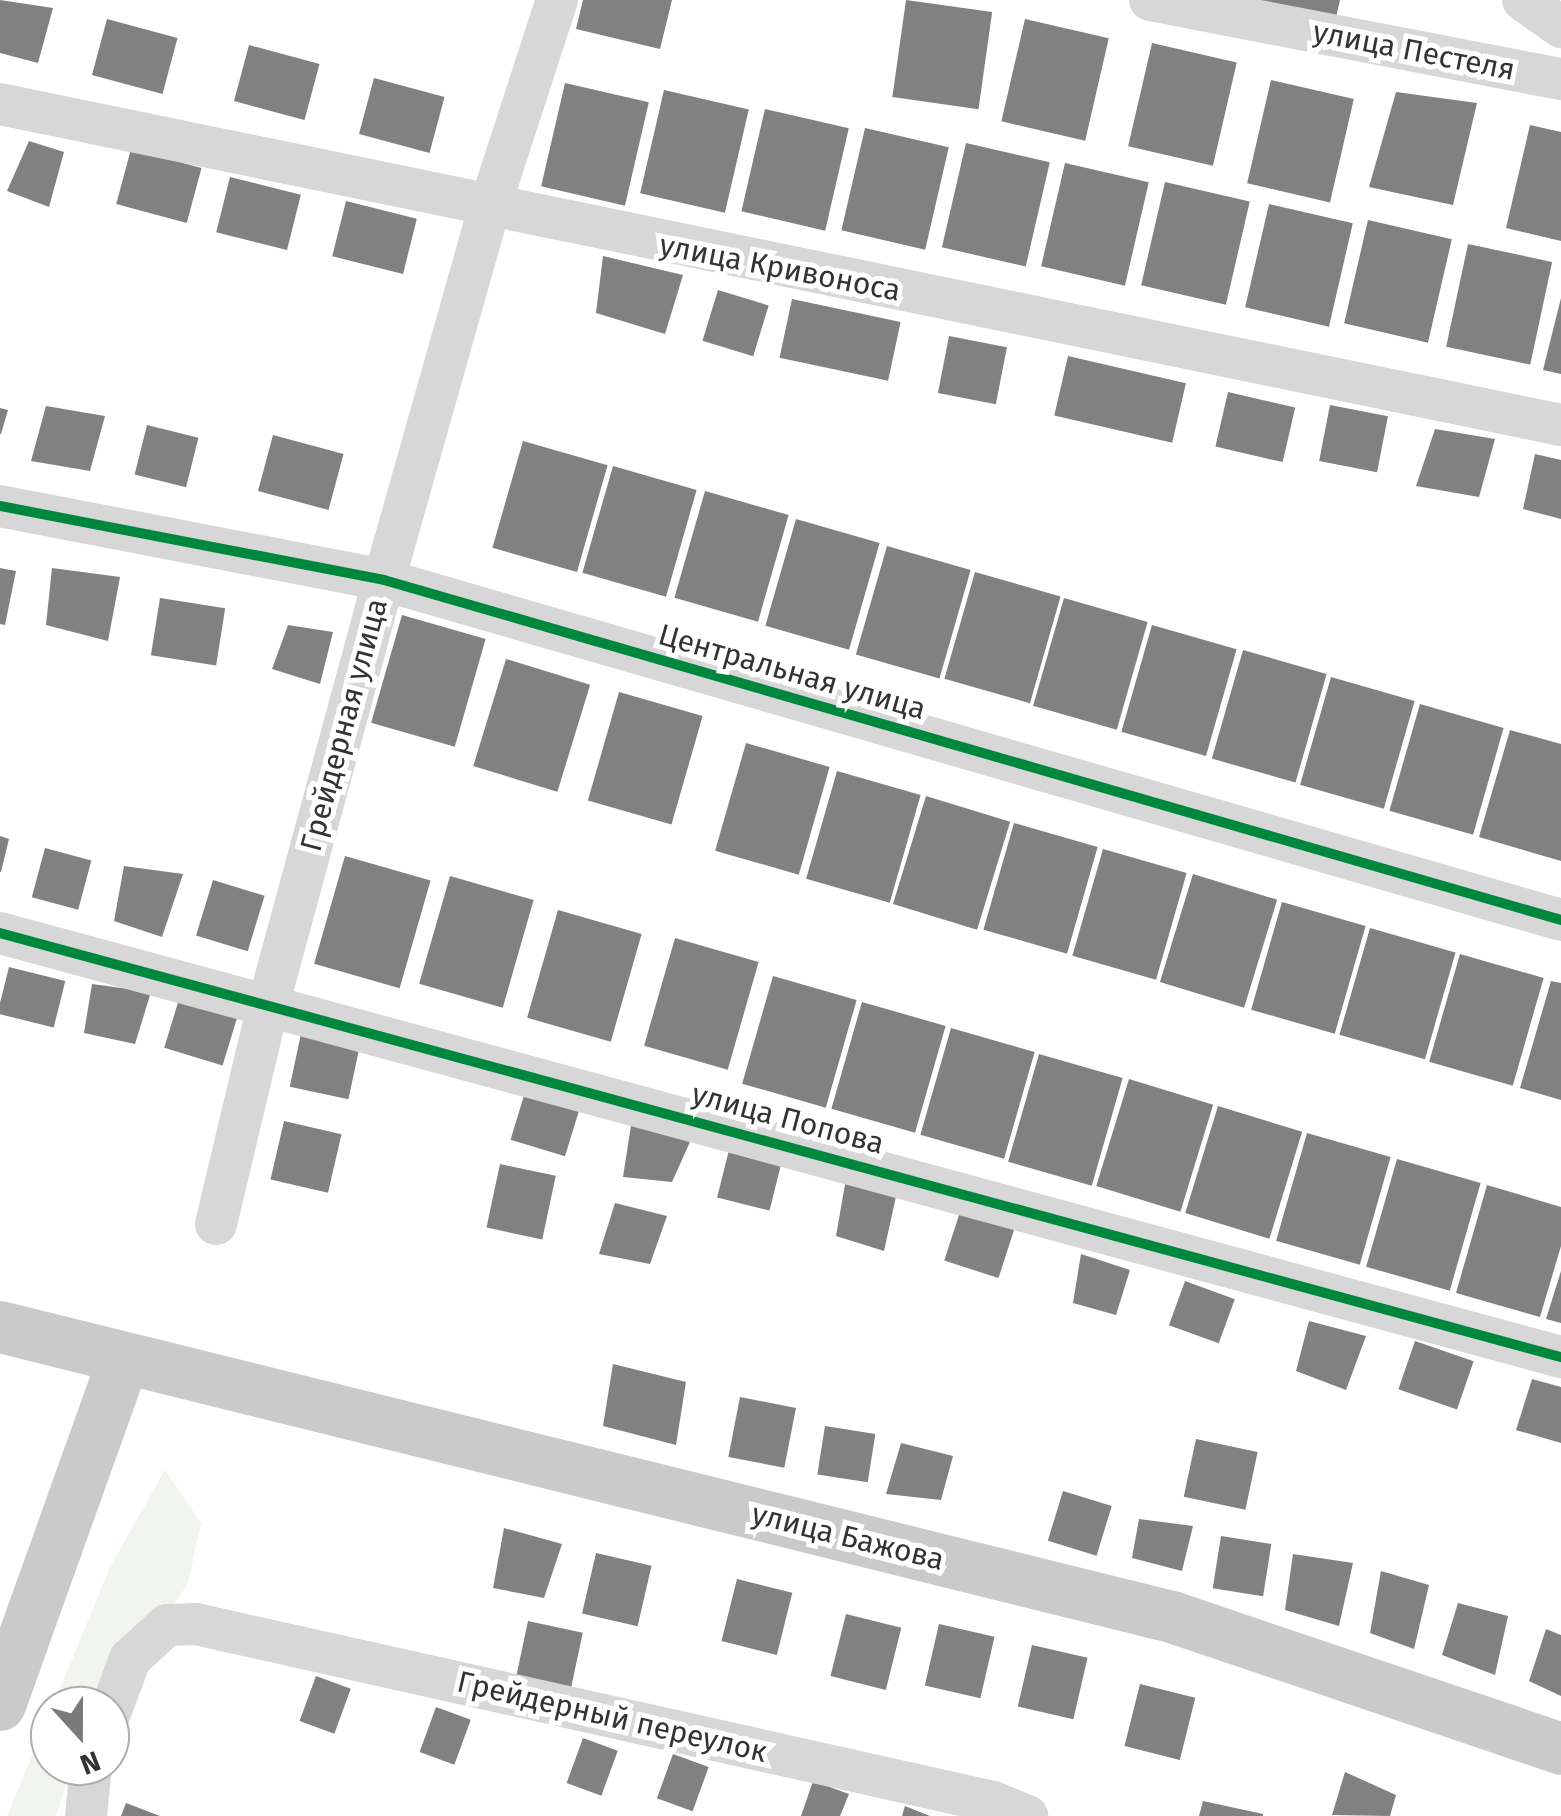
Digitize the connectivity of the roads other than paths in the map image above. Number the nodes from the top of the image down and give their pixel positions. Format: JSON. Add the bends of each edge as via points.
{"nodes":[{"id":1,"x":557,"y":0,"type":"edge"},
{"id":2,"x":1150,"y":0,"type":"edge"},
{"id":3,"x":1523,"y":0,"type":"edge"},
{"id":4,"x":1561,"y":26,"type":"edge"},
{"id":5,"x":1561,"y":79,"type":"edge"},
{"id":6,"x":0,"y":104,"type":"edge"},
{"id":7,"x":488,"y":209,"type":"junction"},
{"id":8,"x":1561,"y":426,"type":"edge"},
{"id":9,"x":0,"y":506,"type":"edge"},
{"id":10,"x":384,"y":580,"type":"junction"},
{"id":11,"x":1561,"y":920,"type":"edge"},
{"id":12,"x":0,"y":933,"type":"edge"},
{"id":13,"x":269,"y":1002,"type":"junction"},
{"id":14,"x":216,"y":1224,"type":"dead end"},
{"id":15,"x":0,"y":1326,"type":"edge"},
{"id":16,"x":1561,"y":1358,"type":"edge"},
{"id":17,"x":124,"y":1359,"type":"junction"},
{"id":18,"x":120,"y":1686,"type":"edge"},
{"id":19,"x":0,"y":1705,"type":"edge"},
{"id":20,"x":1561,"y":1748,"type":"edge"},
{"id":21,"x":89,"y":1786,"type":"edge"},
{"id":22,"x":86,"y":1816,"type":"edge"},
{"id":23,"x":1026,"y":1816,"type":"edge"}],
"edges":[{"from":1,"to":7,"type":"street","name":"Грейдерная улица"},
{"from":2,"to":5,"type":"street","name":"улица Пестеля"},
{"from":3,"to":4,"type":"street"},
{"from":6,"to":7,"type":"street","name":"улица Кривоноса"},
{"from":7,"to":8,"type":"street","name":"улица Кривоноса"},
{"from":7,"to":10,"type":"street","name":"Грейдерная улица"},
{"from":9,"to":10,"type":"street","name":"Центральная улица"},
{"from":10,"to":11,"type":"street","name":"Центральная улица"},
{"from":10,"to":13,"type":"street","name":"Грейдерная улица"},
{"from":12,"to":13,"type":"street","name":"улица Попова"},
{"from":13,"to":14,"type":"street","name":"Грейдерная улица"},
{"from":13,"to":16,"type":"street","name":"улица Попова"},
{"from":15,"to":17,"type":"main road","name":"улица Бажова"},
{"from":17,"to":19,"type":"main road"},
{"from":17,"to":20,"type":"main road","name":"улица Бажова","via":[[1172,1616]]},
{"from":18,"to":23,"type":"street","name":"Грейдерный переулок","via":[[130,1659],[167,1625],[196,1624],[993,1802]]},
{"from":21,"to":22,"type":"street"}]}
